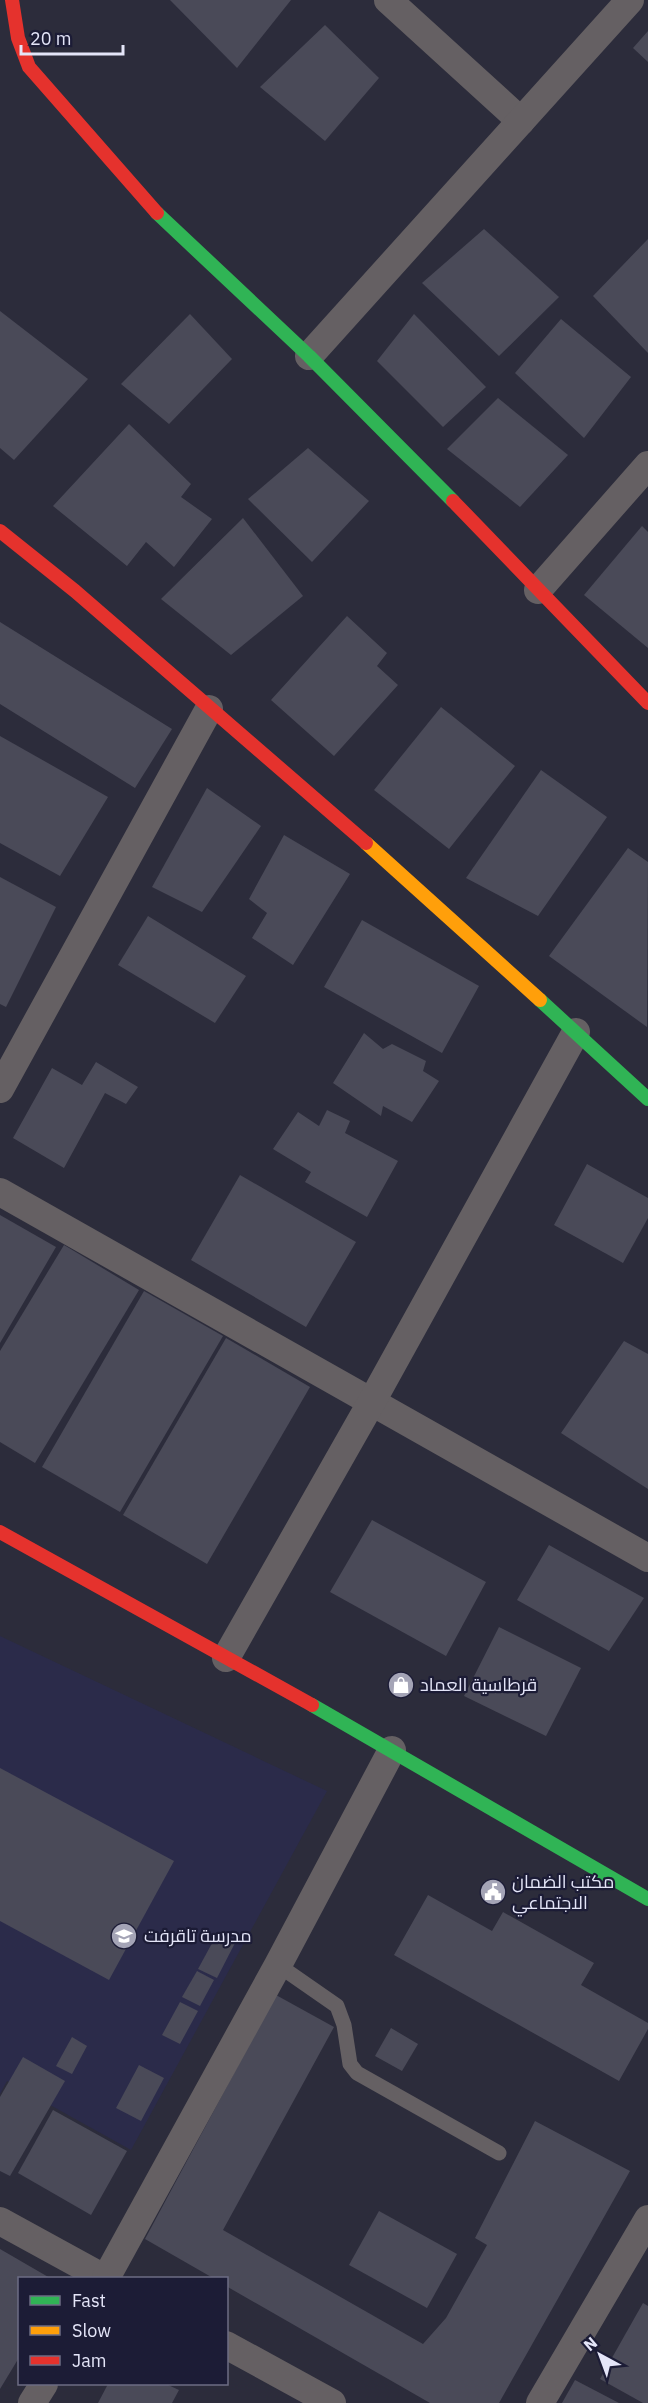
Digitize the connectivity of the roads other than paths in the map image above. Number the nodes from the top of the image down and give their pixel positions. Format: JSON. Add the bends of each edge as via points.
{"nodes":[{"id":1,"x":12,"y":0,"type":"edge"},
{"id":2,"x":388,"y":0,"type":"edge"},
{"id":3,"x":630,"y":0,"type":"edge"},
{"id":4,"x":521,"y":121,"type":"junction"},
{"id":5,"x":309,"y":356,"type":"junction"},
{"id":6,"x":648,"y":465,"type":"edge"},
{"id":7,"x":0,"y":531,"type":"edge"},
{"id":8,"x":538,"y":590,"type":"junction"},
{"id":9,"x":648,"y":703,"type":"edge"},
{"id":10,"x":209,"y":709,"type":"junction"},
{"id":11,"x":576,"y":1032,"type":"junction"},
{"id":12,"x":0,"y":1089,"type":"edge"},
{"id":13,"x":648,"y":1099,"type":"edge"},
{"id":14,"x":0,"y":1192,"type":"edge"},
{"id":15,"x":371,"y":1403,"type":"junction"},
{"id":16,"x":0,"y":1532,"type":"edge"},
{"id":17,"x":648,"y":1558,"type":"edge"},
{"id":18,"x":226,"y":1658,"type":"junction"},
{"id":19,"x":392,"y":1750,"type":"junction"},
{"id":20,"x":648,"y":1899,"type":"edge"},
{"id":21,"x":278,"y":1965,"type":"junction"},
{"id":22,"x":499,"y":2153,"type":"dead end"},
{"id":23,"x":648,"y":2219,"type":"edge"},
{"id":24,"x":0,"y":2221,"type":"edge"},
{"id":25,"x":103,"y":2277,"type":"edge"},
{"id":26,"x":106,"y":2277,"type":"edge"},
{"id":27,"x":228,"y":2346,"type":"edge"},
{"id":28,"x":43,"y":2385,"type":"edge"},
{"id":29,"x":32,"y":2403,"type":"edge"},
{"id":30,"x":332,"y":2403,"type":"edge"},
{"id":31,"x":540,"y":2403,"type":"edge"}],
"edges":[{"from":1,"to":5,"type":"street","via":[[18,38],[29,67],[48,91],[149,205]]},
{"from":2,"to":4,"type":"street"},
{"from":3,"to":4,"type":"street"},
{"from":4,"to":5,"type":"street"},
{"from":5,"to":8,"type":"street"},
{"from":6,"to":8,"type":"street"},
{"from":7,"to":10,"type":"street"},
{"from":8,"to":9,"type":"street"},
{"from":10,"to":11,"type":"street","via":[[331,812]]},
{"from":10,"to":12,"type":"street"},
{"from":11,"to":13,"type":"street"},
{"from":11,"to":15,"type":"street"},
{"from":14,"to":15,"type":"street"},
{"from":15,"to":17,"type":"street"},
{"from":15,"to":18,"type":"street"},
{"from":16,"to":18,"type":"street"},
{"from":18,"to":19,"type":"street"},
{"from":19,"to":20,"type":"street"},
{"from":19,"to":21,"type":"street"},
{"from":21,"to":22,"type":"lane","via":[[337,2006],[350,2064],[357,2073]]},
{"from":21,"to":26,"type":"street"},
{"from":23,"to":31,"type":"street"},
{"from":24,"to":25,"type":"street"},
{"from":27,"to":30,"type":"street"},
{"from":28,"to":29,"type":"street"}]}
